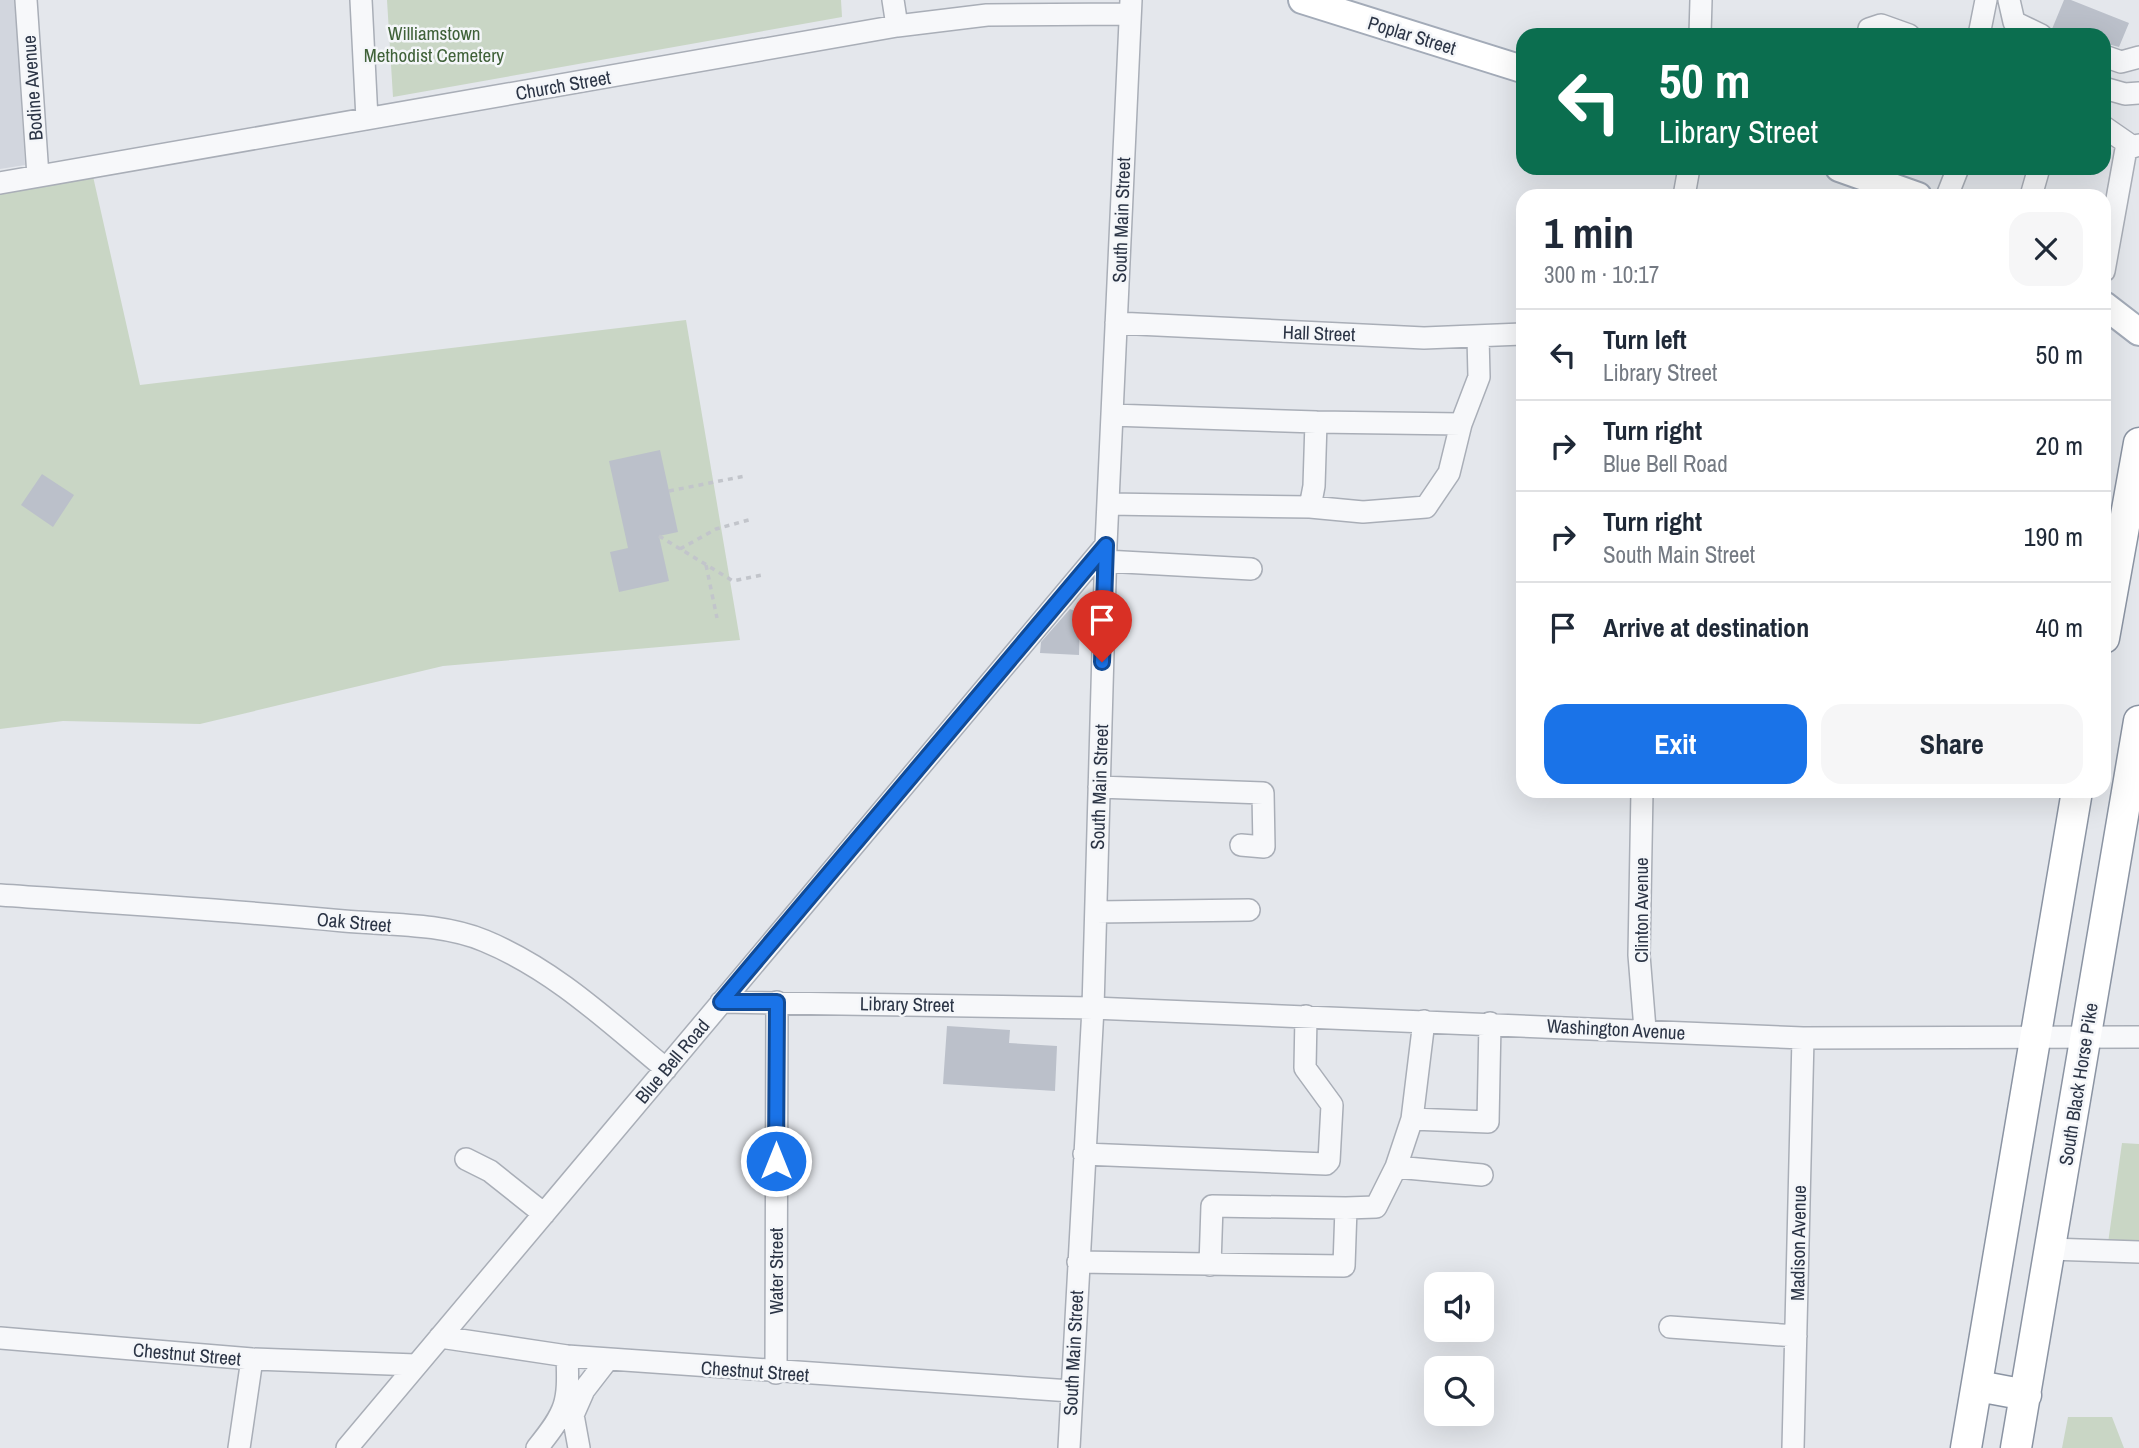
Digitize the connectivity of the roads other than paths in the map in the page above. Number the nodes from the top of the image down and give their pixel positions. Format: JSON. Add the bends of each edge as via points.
{"nodes":[{"id":1,"x":26,"y":0,"type":"edge"},
{"id":2,"x":361,"y":0,"type":"edge"},
{"id":3,"x":893,"y":0,"type":"edge"},
{"id":4,"x":1302,"y":0,"type":"edge"},
{"id":5,"x":1701,"y":0,"type":"edge"},
{"id":6,"x":1986,"y":0,"type":"edge"},
{"id":7,"x":2009,"y":0,"type":"edge"},
{"id":8,"x":1130,"y":7,"type":"edge"},
{"id":9,"x":897,"y":26,"type":"junction"},
{"id":10,"x":1700,"y":28,"type":"edge"},
{"id":11,"x":1872,"y":28,"type":"edge"},
{"id":12,"x":1889,"y":28,"type":"edge"},
{"id":13,"x":1980,"y":28,"type":"edge"},
{"id":14,"x":2026,"y":28,"type":"edge"},
{"id":15,"x":2139,"y":57,"type":"edge"},
{"id":16,"x":2111,"y":58,"type":"edge"},
{"id":17,"x":1516,"y":67,"type":"edge"},
{"id":18,"x":2111,"y":90,"type":"edge"},
{"id":19,"x":2139,"y":93,"type":"edge"},
{"id":20,"x":367,"y":119,"type":"junction"},
{"id":21,"x":2111,"y":131,"type":"edge"},
{"id":22,"x":2134,"y":145,"type":"edge"},
{"id":23,"x":1866,"y":175,"type":"edge"},
{"id":24,"x":38,"y":176,"type":"junction"},
{"id":25,"x":0,"y":183,"type":"edge"},
{"id":26,"x":1900,"y":189,"type":"edge"},
{"id":27,"x":2111,"y":232,"type":"edge"},
{"id":28,"x":2111,"y":310,"type":"edge"},
{"id":29,"x":1116,"y":323,"type":"junction"},
{"id":30,"x":2139,"y":332,"type":"edge"},
{"id":31,"x":1516,"y":334,"type":"edge"},
{"id":32,"x":1478,"y":336,"type":"junction"},
{"id":33,"x":1112,"y":415,"type":"junction"},
{"id":34,"x":1316,"y":422,"type":"junction"},
{"id":35,"x":1461,"y":424,"type":"junction"},
{"id":36,"x":2139,"y":443,"type":"edge"},
{"id":37,"x":1108,"y":504,"type":"junction"},
{"id":38,"x":1310,"y":508,"type":"junction"},
{"id":39,"x":2112,"y":543,"type":"edge"},
{"id":40,"x":1106,"y":553,"type":"junction"},
{"id":41,"x":1251,"y":569,"type":"dead end"},
{"id":42,"x":2138,"y":738,"type":"edge"},
{"id":43,"x":1099,"y":788,"type":"junction"},
{"id":44,"x":1642,"y":798,"type":"edge"},
{"id":45,"x":2076,"y":798,"type":"edge"},
{"id":46,"x":1241,"y":845,"type":"dead end"},
{"id":47,"x":0,"y":895,"type":"edge"},
{"id":48,"x":1249,"y":910,"type":"dead end"},
{"id":49,"x":1096,"y":912,"type":"junction"},
{"id":50,"x":721,"y":1002,"type":"junction"},
{"id":51,"x":777,"y":1002,"type":"junction"},
{"id":52,"x":1093,"y":1008,"type":"junction"},
{"id":53,"x":1306,"y":1016,"type":"junction"},
{"id":54,"x":1424,"y":1021,"type":"junction"},
{"id":55,"x":1490,"y":1023,"type":"junction"},
{"id":56,"x":1645,"y":1029,"type":"junction"},
{"id":57,"x":2035,"y":1035,"type":"junction"},
{"id":58,"x":2086,"y":1036,"type":"junction"},
{"id":59,"x":2139,"y":1037,"type":"edge"},
{"id":60,"x":1803,"y":1038,"type":"junction"},
{"id":61,"x":666,"y":1069,"type":"junction"},
{"id":62,"x":1412,"y":1119,"type":"junction"},
{"id":63,"x":1084,"y":1154,"type":"junction"},
{"id":64,"x":466,"y":1159,"type":"dead end"},
{"id":65,"x":1396,"y":1167,"type":"junction"},
{"id":66,"x":1482,"y":1175,"type":"dead end"},
{"id":67,"x":1346,"y":1208,"type":"junction"},
{"id":68,"x":544,"y":1214,"type":"junction"},
{"id":69,"x":2050,"y":1249,"type":"junction"},
{"id":70,"x":2139,"y":1252,"type":"edge"},
{"id":71,"x":1078,"y":1262,"type":"junction"},
{"id":72,"x":1210,"y":1265,"type":"junction"},
{"id":73,"x":1670,"y":1327,"type":"dead end"},
{"id":74,"x":1796,"y":1336,"type":"junction"},
{"id":75,"x":440,"y":1337,"type":"junction"},
{"id":76,"x":0,"y":1338,"type":"edge"},
{"id":77,"x":567,"y":1356,"type":"junction"},
{"id":78,"x":252,"y":1359,"type":"junction"},
{"id":79,"x":608,"y":1359,"type":"junction"},
{"id":80,"x":416,"y":1365,"type":"junction"},
{"id":81,"x":776,"y":1373,"type":"junction"},
{"id":82,"x":1978,"y":1385,"type":"junction"},
{"id":83,"x":1071,"y":1391,"type":"junction"},
{"id":84,"x":2026,"y":1395,"type":"junction"},
{"id":85,"x":239,"y":1448,"type":"edge"},
{"id":86,"x":347,"y":1448,"type":"edge"},
{"id":87,"x":537,"y":1448,"type":"edge"},
{"id":88,"x":579,"y":1448,"type":"edge"},
{"id":89,"x":1069,"y":1448,"type":"edge"},
{"id":90,"x":1793,"y":1448,"type":"edge"},
{"id":91,"x":1965,"y":1448,"type":"edge"},
{"id":92,"x":2016,"y":1448,"type":"edge"}],
"edges":[{"from":1,"to":24,"type":"street","name":"Bodine Avenue"},
{"from":2,"to":20,"type":"street"},
{"from":3,"to":9,"type":"street"},
{"from":4,"to":17,"type":"main road","name":"Poplar Street"},
{"from":5,"to":10,"type":"street"},
{"from":6,"to":13,"type":"street"},
{"from":7,"to":14,"type":"street","via":[[2014,22]]},
{"from":8,"to":9,"type":"street","name":"Church Street","via":[[987,15]]},
{"from":8,"to":29,"type":"street","name":"South Main Street"},
{"from":9,"to":20,"type":"street","name":"Church Street"},
{"from":11,"to":12,"type":"street"},
{"from":15,"to":16,"type":"street","via":[[2121,62]]},
{"from":18,"to":19,"type":"street"},
{"from":20,"to":24,"type":"street","name":"Church Street"},
{"from":21,"to":22,"type":"street"},
{"from":22,"to":27,"type":"street","via":[[2126,149]]},
{"from":23,"to":26,"type":"main road"},
{"from":24,"to":25,"type":"street","name":"Church Street"},
{"from":28,"to":30,"type":"main road"},
{"from":29,"to":32,"type":"street","name":"Hall Street","via":[[1424,338]]},
{"from":29,"to":33,"type":"street","name":"South Main Street"},
{"from":31,"to":32,"type":"street","name":"Hall Street"},
{"from":32,"to":35,"type":"street","via":[[1479,376]]},
{"from":33,"to":34,"type":"street"},
{"from":33,"to":37,"type":"street","name":"South Main Street"},
{"from":34,"to":35,"type":"street"},
{"from":34,"to":38,"type":"street"},
{"from":35,"to":38,"type":"street","via":[[1449,472],[1426,507],[1363,512]]},
{"from":36,"to":39,"type":"highway"},
{"from":37,"to":38,"type":"street"},
{"from":37,"to":40,"type":"street","name":"South Main Street"},
{"from":40,"to":41,"type":"street"},
{"from":40,"to":43,"type":"street","name":"South Main Street"},
{"from":40,"to":50,"type":"street","name":"Blue Bell Road"},
{"from":42,"to":58,"type":"highway","name":"South Black Horse Pike"},
{"from":43,"to":46,"type":"street","via":[[1263,793],[1265,847]]},
{"from":43,"to":49,"type":"street","name":"South Main Street"},
{"from":44,"to":56,"type":"street","name":"Clinton Avenue","via":[[1639,955]]},
{"from":45,"to":57,"type":"highway"},
{"from":47,"to":61,"type":"street","name":"Oak Street","via":[[337,920],[441,930],[482,939],[561,982]]},
{"from":48,"to":49,"type":"street"},
{"from":49,"to":52,"type":"street","name":"South Main Street"},
{"from":50,"to":51,"type":"street","name":"Library Street"},
{"from":50,"to":61,"type":"street","name":"Blue Bell Road"},
{"from":51,"to":52,"type":"street","name":"Library Street"},
{"from":51,"to":81,"type":"street","name":"Water Street"},
{"from":52,"to":53,"type":"street","name":"Washington Avenue"},
{"from":52,"to":63,"type":"street","name":"South Main Street"},
{"from":53,"to":54,"type":"street","name":"Washington Avenue"},
{"from":53,"to":63,"type":"street","via":[[1305,1068],[1332,1105],[1326,1164]]},
{"from":54,"to":55,"type":"street","name":"Washington Avenue"},
{"from":54,"to":62,"type":"street"},
{"from":55,"to":56,"type":"street","name":"Washington Avenue"},
{"from":55,"to":62,"type":"street","via":[[1488,1122]]},
{"from":56,"to":60,"type":"street","name":"Washington Avenue"},
{"from":57,"to":58,"type":"street","name":"Washington Avenue"},
{"from":57,"to":60,"type":"street","name":"Washington Avenue"},
{"from":57,"to":82,"type":"highway"},
{"from":58,"to":59,"type":"street","name":"Washington Avenue"},
{"from":58,"to":69,"type":"highway","name":"South Black Horse Pike"},
{"from":60,"to":74,"type":"street","name":"Madison Avenue"},
{"from":61,"to":68,"type":"street","name":"Blue Bell Road"},
{"from":62,"to":65,"type":"street"},
{"from":63,"to":71,"type":"street","name":"South Main Street"},
{"from":64,"to":68,"type":"street","via":[[490,1171]]},
{"from":65,"to":66,"type":"street"},
{"from":65,"to":67,"type":"street","via":[[1376,1207]]},
{"from":67,"to":72,"type":"street","via":[[1344,1266]]},
{"from":67,"to":72,"type":"street","via":[[1212,1206]]},
{"from":68,"to":75,"type":"street","name":"Blue Bell Road"},
{"from":69,"to":70,"type":"street"},
{"from":69,"to":84,"type":"highway","name":"South Black Horse Pike"},
{"from":71,"to":72,"type":"street"},
{"from":71,"to":83,"type":"street","name":"South Main Street"},
{"from":73,"to":74,"type":"street"},
{"from":74,"to":90,"type":"street","name":"Madison Avenue"},
{"from":75,"to":77,"type":"street","name":"Chestnut Street"},
{"from":75,"to":80,"type":"street","name":"Blue Bell Road"},
{"from":76,"to":78,"type":"street","name":"Chestnut Street"},
{"from":77,"to":79,"type":"street","name":"Chestnut Street"},
{"from":77,"to":87,"type":"street","via":[[568,1395],[559,1420]]},
{"from":78,"to":80,"type":"street","name":"Chestnut Street"},
{"from":78,"to":85,"type":"street"},
{"from":79,"to":81,"type":"street","name":"Chestnut Street"},
{"from":79,"to":88,"type":"street","via":[[584,1390],[573,1415]]},
{"from":80,"to":86,"type":"street","name":"Blue Bell Road"},
{"from":81,"to":83,"type":"street","name":"Chestnut Street"},
{"from":82,"to":84,"type":"highway"},
{"from":82,"to":91,"type":"highway"},
{"from":83,"to":89,"type":"street","name":"South Main Street"},
{"from":84,"to":92,"type":"highway","name":"South Black Horse Pike"}]}
